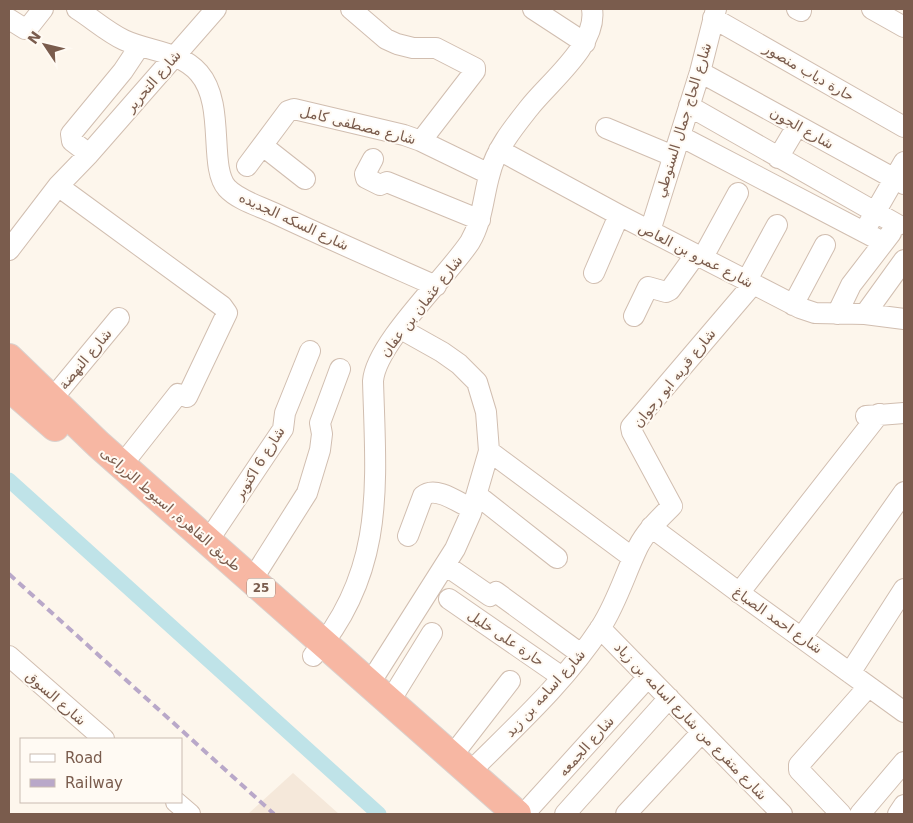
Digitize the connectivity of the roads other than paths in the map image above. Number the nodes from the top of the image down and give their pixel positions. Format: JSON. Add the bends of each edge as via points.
{"nodes":[{"id":1,"x":43,"y":9,"type":"edge"},
{"id":2,"x":77,"y":9,"type":"edge"},
{"id":3,"x":216,"y":9,"type":"edge"},
{"id":4,"x":351,"y":9,"type":"edge"},
{"id":5,"x":533,"y":9,"type":"edge"},
{"id":6,"x":592,"y":9,"type":"edge"},
{"id":7,"x":872,"y":9,"type":"edge"},
{"id":8,"x":715,"y":13,"type":"edge"},
{"id":9,"x":9,"y":19,"type":"edge"},
{"id":10,"x":904,"y":27,"type":"edge"},
{"id":11,"x":586,"y":43,"type":"junction"},
{"id":12,"x":139,"y":47,"type":"junction"},
{"id":13,"x":176,"y":55,"type":"junction"},
{"id":14,"x":700,"y":72,"type":"junction"},
{"id":15,"x":689,"y":106,"type":"junction"},
{"id":16,"x":797,"y":126,"type":"junction"},
{"id":17,"x":904,"y":127,"type":"edge"},
{"id":18,"x":606,"y":128,"type":"dead end"},
{"id":19,"x":680,"y":136,"type":"junction"},
{"id":20,"x":420,"y":141,"type":"junction"},
{"id":21,"x":262,"y":146,"type":"junction"},
{"id":22,"x":499,"y":150,"type":"junction"},
{"id":23,"x":89,"y":154,"type":"junction"},
{"id":24,"x":673,"y":156,"type":"junction"},
{"id":25,"x":778,"y":158,"type":"junction"},
{"id":26,"x":372,"y":159,"type":"dead end"},
{"id":27,"x":247,"y":166,"type":"dead end"},
{"id":28,"x":489,"y":174,"type":"junction"},
{"id":29,"x":901,"y":175,"type":"edge"},
{"id":30,"x":305,"y":179,"type":"dead end"},
{"id":31,"x":58,"y":186,"type":"junction"},
{"id":32,"x":738,"y":194,"type":"dead end"},
{"id":33,"x":875,"y":212,"type":"junction"},
{"id":34,"x":619,"y":215,"type":"junction"},
{"id":35,"x":480,"y":220,"type":"junction"},
{"id":36,"x":901,"y":221,"type":"edge"},
{"id":37,"x":777,"y":225,"type":"dead end"},
{"id":38,"x":650,"y":231,"type":"junction"},
{"id":39,"x":864,"y":231,"type":"junction"},
{"id":40,"x":883,"y":242,"type":"junction"},
{"id":41,"x":825,"y":245,"type":"dead end"},
{"id":42,"x":9,"y":250,"type":"edge"},
{"id":43,"x":699,"y":256,"type":"junction"},
{"id":44,"x":904,"y":260,"type":"edge"},
{"id":45,"x":594,"y":272,"type":"dead end"},
{"id":46,"x":750,"y":282,"type":"junction"},
{"id":47,"x":436,"y":286,"type":"junction"},
{"id":48,"x":793,"y":305,"type":"junction"},
{"id":49,"x":838,"y":314,"type":"junction"},
{"id":50,"x":865,"y":314,"type":"junction"},
{"id":51,"x":634,"y":316,"type":"dead end"},
{"id":52,"x":119,"y":318,"type":"dead end"},
{"id":53,"x":904,"y":319,"type":"edge"},
{"id":54,"x":401,"y":329,"type":"junction"},
{"id":55,"x":310,"y":351,"type":"dead end"},
{"id":56,"x":9,"y":358,"type":"edge"},
{"id":57,"x":340,"y":369,"type":"dead end"},
{"id":58,"x":9,"y":387,"type":"edge"},
{"id":59,"x":52,"y":399,"type":"junction"},
{"id":60,"x":904,"y":413,"type":"edge"},
{"id":61,"x":489,"y":451,"type":"junction"},
{"id":62,"x":122,"y":465,"type":"junction"},
{"id":63,"x":904,"y":492,"type":"edge"},
{"id":64,"x":474,"y":502,"type":"junction"},
{"id":65,"x":672,"y":506,"type":"joint"},
{"id":66,"x":651,"y":527,"type":"junction"},
{"id":67,"x":408,"y":536,"type":"dead end"},
{"id":68,"x":208,"y":541,"type":"junction"},
{"id":69,"x":557,"y":558,"type":"dead end"},
{"id":70,"x":634,"y":558,"type":"junction"},
{"id":71,"x":445,"y":566,"type":"junction"},
{"id":72,"x":252,"y":580,"type":"junction"},
{"id":73,"x":904,"y":589,"type":"edge"},
{"id":74,"x":739,"y":593,"type":"junction"},
{"id":75,"x":449,"y":600,"type":"dead end"},
{"id":76,"x":600,"y":628,"type":"junction"},
{"id":77,"x":432,"y":633,"type":"dead end"},
{"id":78,"x":802,"y":636,"type":"junction"},
{"id":79,"x":319,"y":649,"type":"junction"},
{"id":80,"x":581,"y":654,"type":"junction"},
{"id":81,"x":9,"y":656,"type":"edge"},
{"id":82,"x":850,"y":673,"type":"junction"},
{"id":83,"x":562,"y":677,"type":"junction"},
{"id":84,"x":648,"y":677,"type":"junction"},
{"id":85,"x":510,"y":682,"type":"dead end"},
{"id":86,"x":370,"y":683,"type":"junction"},
{"id":87,"x":868,"y":686,"type":"junction"},
{"id":88,"x":669,"y":698,"type":"junction"},
{"id":89,"x":390,"y":701,"type":"junction"},
{"id":90,"x":904,"y":712,"type":"edge"},
{"id":91,"x":702,"y":732,"type":"junction"},
{"id":92,"x":103,"y":738,"type":"edge"},
{"id":93,"x":904,"y":762,"type":"edge"},
{"id":94,"x":461,"y":764,"type":"junction"},
{"id":95,"x":177,"y":803,"type":"edge"},
{"id":96,"x":904,"y":805,"type":"edge"},
{"id":97,"x":773,"y":811,"type":"edge"},
{"id":98,"x":190,"y":814,"type":"edge"},
{"id":99,"x":493,"y":814,"type":"edge"},
{"id":100,"x":517,"y":814,"type":"edge"},
{"id":101,"x":524,"y":814,"type":"edge"},
{"id":102,"x":565,"y":814,"type":"edge"},
{"id":103,"x":626,"y":814,"type":"edge"},
{"id":104,"x":841,"y":814,"type":"edge"},
{"id":105,"x":860,"y":814,"type":"edge"},
{"id":106,"x":898,"y":814,"type":"edge"}],
"edges":[{"from":1,"to":9,"type":"street","via":[[25,29]]},
{"from":2,"to":12,"type":"street","name":"شارع السكه الجديده","via":[[106,30]]},
{"from":3,"to":13,"type":"street","name":"شارع التحرير"},
{"from":4,"to":20,"type":"street","via":[[386,39],[413,48],[436,48],[475,68],[464,87]]},
{"from":5,"to":11,"type":"street"},
{"from":6,"to":11,"type":"street","name":"شارع عثمان بن عفان"},
{"from":7,"to":10,"type":"street"},
{"from":8,"to":14,"type":"street","name":"شارع الحاج جمال السنوطي"},
{"from":8,"to":17,"type":"street","name":"حارة دياب منصور"},
{"from":11,"to":22,"type":"street","name":"شارع عثمان بن عفان","via":[[528,109]]},
{"from":12,"to":13,"type":"street","name":"شارع السكه الجديده"},
{"from":12,"to":23,"type":"street","name":"شارع التحرير","via":[[71,134],[72,141]]},
{"from":13,"to":23,"type":"street","name":"شارع التحرير"},
{"from":13,"to":47,"type":"street","name":"شارع السكه الجديده","via":[[199,73],[210,93],[221,178],[228,190]]},
{"from":14,"to":15,"type":"street","name":"شارع الحاج جمال السنوطي"},
{"from":14,"to":16,"type":"street","name":"شارع الجون"},
{"from":15,"to":19,"type":"street","name":"شارع الحاج جمال السنوطي"},
{"from":15,"to":25,"type":"street"},
{"from":16,"to":25,"type":"street"},
{"from":16,"to":29,"type":"street","name":"شارع الجون"},
{"from":18,"to":24,"type":"street"},
{"from":19,"to":24,"type":"street","name":"شارع الحاج جمال السنوطي"},
{"from":19,"to":39,"type":"street"},
{"from":20,"to":21,"type":"street","name":"شارع مصطفى كامل","via":[[385,129],[290,110]]},
{"from":20,"to":28,"type":"street","name":"شارع مصطفى كامل"},
{"from":21,"to":27,"type":"street","name":"شارع مصطفى كامل"},
{"from":21,"to":30,"type":"street"},
{"from":22,"to":28,"type":"street","name":"شارع عثمان بن عفان"},
{"from":22,"to":34,"type":"street","name":"شارع عمرو بن العاص"},
{"from":23,"to":31,"type":"street","name":"شارع التحرير"},
{"from":24,"to":38,"type":"street","name":"شارع الحاج جمال السنوطي"},
{"from":25,"to":33,"type":"street"},
{"from":26,"to":35,"type":"street","via":[[366,178],[380,186],[387,182]]},
{"from":28,"to":35,"type":"street","name":"شارع عثمان بن عفان"},
{"from":29,"to":33,"type":"street"},
{"from":31,"to":42,"type":"street","name":"شارع التحرير"},
{"from":31,"to":62,"type":"street","via":[[222,306],[227,313],[188,397],[178,394]]},
{"from":32,"to":43,"type":"street"},
{"from":33,"to":36,"type":"street"},
{"from":33,"to":39,"type":"street"},
{"from":34,"to":38,"type":"street","name":"شارع عمرو بن العاص"},
{"from":34,"to":45,"type":"street"},
{"from":35,"to":47,"type":"street","name":"شارع عثمان بن عفان","via":[[471,240]]},
{"from":36,"to":40,"type":"street"},
{"from":37,"to":46,"type":"street"},
{"from":38,"to":43,"type":"street","name":"شارع عمرو بن العاص"},
{"from":39,"to":40,"type":"street"},
{"from":40,"to":49,"type":"street","via":[[846,292]]},
{"from":41,"to":48,"type":"street"},
{"from":43,"to":46,"type":"street","name":"شارع عمرو بن العاص"},
{"from":43,"to":51,"type":"street","via":[[670,290],[666,292],[648,287]]},
{"from":44,"to":50,"type":"street"},
{"from":46,"to":48,"type":"street","name":"شارع عمرو بن العاص"},
{"from":46,"to":65,"type":"street","name":"شارع قريه ابو رجوان","via":[[631,428]]},
{"from":47,"to":54,"type":"street","name":"شارع عثمان بن عفان"},
{"from":48,"to":49,"type":"street","name":"شارع عمرو بن العاص","via":[[815,313]]},
{"from":49,"to":50,"type":"street","name":"شارع عمرو بن العاص"},
{"from":50,"to":53,"type":"street","name":"شارع عمرو بن العاص"},
{"from":52,"to":59,"type":"street","name":"شارع النهضة"},
{"from":54,"to":61,"type":"street","via":[[442,352],[477,382],[486,412]]},
{"from":54,"to":79,"type":"street","name":"شارع عثمان بن عفان","via":[[378,360],[374,374],[376,486],[374,522],[367,554],[342,615]]},
{"from":55,"to":68,"type":"street","name":"شارع 6 اكتوبر","via":[[285,413],[283,429]]},
{"from":56,"to":59,"type":"highway","name":"طريق القاهرة, اسيوط الزراعى","number":"25"},
{"from":57,"to":72,"type":"street","via":[[320,423],[320,450],[307,493]]},
{"from":58,"to":79,"type":"highway","name":"طريق القاهرة, اسيوط الزراعى","number":"25"},
{"from":59,"to":62,"type":"highway","name":"طريق القاهرة, اسيوط الزراعى","number":"25"},
{"from":60,"to":74,"type":"street","via":[[872,415]]},
{"from":61,"to":64,"type":"street"},
{"from":61,"to":70,"type":"street"},
{"from":62,"to":68,"type":"highway","name":"طريق القاهرة, اسيوط الزراعى","number":"25"},
{"from":63,"to":78,"type":"street"},
{"from":64,"to":67,"type":"street","via":[[434,491],[427,493]]},
{"from":64,"to":69,"type":"street"},
{"from":64,"to":71,"type":"street","via":[[464,532]]},
{"from":65,"to":66,"type":"street","name":"شارع اسامه بن زيد"},
{"from":66,"to":70,"type":"street","name":"شارع اسامه بن زيد"},
{"from":66,"to":74,"type":"street","name":"شارع احمد الصباغ"},
{"from":68,"to":72,"type":"highway","name":"طريق القاهرة, اسيوط الزراعى","number":"25"},
{"from":70,"to":76,"type":"street","name":"شارع اسامه بن زيد","via":[[620,593]]},
{"from":71,"to":80,"type":"street","via":[[490,596],[496,592]]},
{"from":71,"to":86,"type":"street"},
{"from":72,"to":79,"type":"highway","name":"طريق القاهرة, اسيوط الزراعى","number":"25"},
{"from":73,"to":82,"type":"street"},
{"from":74,"to":78,"type":"street","name":"شارع احمد الصباغ"},
{"from":75,"to":83,"type":"street","name":"حارة على خليل"},
{"from":76,"to":80,"type":"street","name":"شارع اسامه بن زيد"},
{"from":76,"to":84,"type":"street","name":"شارع متفرع من شارع اسامه بن زياد"},
{"from":77,"to":89,"type":"street"},
{"from":78,"to":82,"type":"street","name":"شارع احمد الصباغ"},
{"from":79,"to":86,"type":"highway","name":"طريق القاهرة, اسيوط الزراعى","number":"25"},
{"from":79,"to":99,"type":"highway","name":"طريق القاهرة, اسيوط الزراعى","number":"25"},
{"from":80,"to":83,"type":"street","name":"شارع اسامه بن زيد"},
{"from":81,"to":92,"type":"street","name":"شارع السوق"},
{"from":82,"to":87,"type":"street","name":"شارع احمد الصباغ"},
{"from":83,"to":94,"type":"street","name":"شارع اسامه بن زيد","via":[[540,702]]},
{"from":84,"to":88,"type":"street","name":"شارع متفرع من شارع اسامه بن زياد"},
{"from":84,"to":101,"type":"street","name":"شارع الجمعه"},
{"from":85,"to":94,"type":"street"},
{"from":86,"to":89,"type":"highway","name":"طريق القاهرة, اسيوط الزراعى","number":"25"},
{"from":87,"to":90,"type":"street","name":"شارع احمد الصباغ"},
{"from":87,"to":104,"type":"street","via":[[799,765],[799,770]]},
{"from":88,"to":91,"type":"street","name":"شارع متفرع من شارع اسامه بن زياد"},
{"from":88,"to":102,"type":"street"},
{"from":89,"to":94,"type":"highway","name":"طريق القاهرة, اسيوط الزراعى","number":"25"},
{"from":91,"to":97,"type":"street","name":"شارع متفرع من شارع اسامه بن زياد"},
{"from":91,"to":103,"type":"street"},
{"from":93,"to":105,"type":"street"},
{"from":94,"to":100,"type":"highway","name":"طريق القاهرة, اسيوط الزراعى","number":"25"},
{"from":95,"to":98,"type":"street"},
{"from":96,"to":106,"type":"street"}]}
